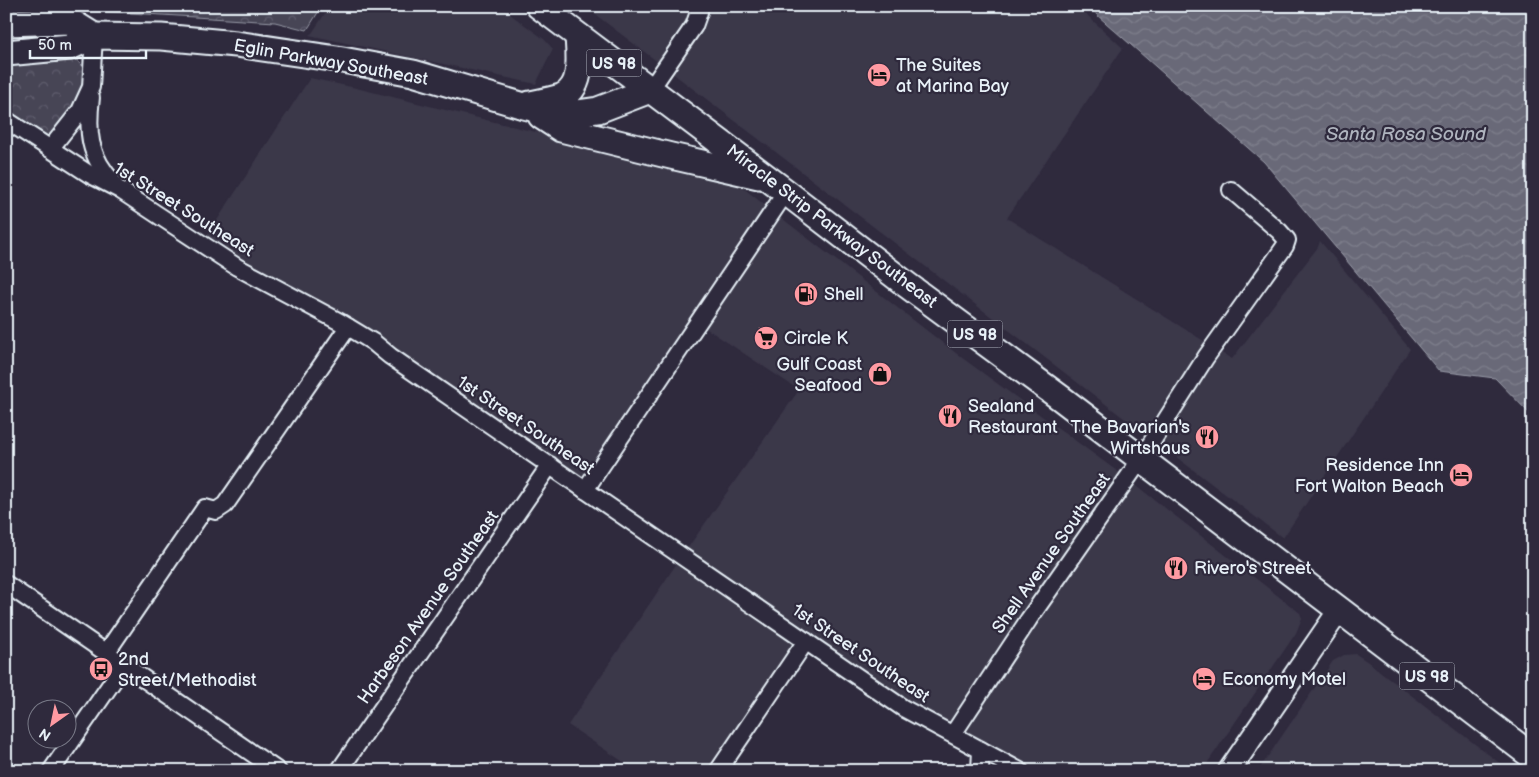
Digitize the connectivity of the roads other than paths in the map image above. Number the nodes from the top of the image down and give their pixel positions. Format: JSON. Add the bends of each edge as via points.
{"nodes":[{"id":1,"x":539,"y":6,"type":"edge"},
{"id":2,"x":696,"y":6,"type":"edge"},
{"id":3,"x":6,"y":23,"type":"edge"},
{"id":4,"x":94,"y":36,"type":"junction"},
{"id":5,"x":578,"y":36,"type":"junction"},
{"id":6,"x":6,"y":53,"type":"edge"},
{"id":7,"x":92,"y":87,"type":"junction"},
{"id":8,"x":650,"y":90,"type":"junction"},
{"id":9,"x":524,"y":106,"type":"junction"},
{"id":10,"x":6,"y":120,"type":"edge"},
{"id":11,"x":50,"y":149,"type":"junction"},
{"id":12,"x":777,"y":185,"type":"junction"},
{"id":13,"x":120,"y":190,"type":"junction"},
{"id":14,"x":1231,"y":190,"type":"dead end"},
{"id":15,"x":348,"y":327,"type":"junction"},
{"id":16,"x":1140,"y":458,"type":"junction"},
{"id":17,"x":550,"y":466,"type":"junction"},
{"id":18,"x":585,"y":490,"type":"junction"},
{"id":19,"x":6,"y":584,"type":"edge"},
{"id":20,"x":1340,"y":609,"type":"junction"},
{"id":21,"x":806,"y":641,"type":"junction"},
{"id":22,"x":106,"y":653,"type":"junction"},
{"id":23,"x":124,"y":665,"type":"junction"},
{"id":24,"x":953,"y":734,"type":"junction"},
{"id":25,"x":981,"y":750,"type":"junction"},
{"id":26,"x":1533,"y":757,"type":"edge"},
{"id":27,"x":51,"y":771,"type":"edge"},
{"id":28,"x":278,"y":771,"type":"edge"},
{"id":29,"x":339,"y":771,"type":"edge"},
{"id":30,"x":718,"y":771,"type":"edge"},
{"id":31,"x":980,"y":771,"type":"edge"},
{"id":32,"x":1020,"y":771,"type":"edge"},
{"id":33,"x":1229,"y":771,"type":"edge"}],
"edges":[{"from":1,"to":5,"type":"highway","name":"Miracle Strip Parkway Southeast","number":"US 98"},
{"from":2,"to":8,"type":"street","via":[[699,12],[694,26]]},
{"from":3,"to":4,"type":"highway","via":[[70,21]]},
{"from":4,"to":6,"type":"highway","name":"Eglin Parkway Southeast","via":[[70,47]]},
{"from":4,"to":7,"type":"street"},
{"from":4,"to":9,"type":"highway","name":"Eglin Parkway Southeast","via":[[161,37],[236,44],[337,59],[413,73]]},
{"from":5,"to":8,"type":"highway","name":"Miracle Strip Parkway Southeast","number":"US 98"},
{"from":5,"to":9,"type":"highway","via":[[579,65],[571,90]]},
{"from":7,"to":11,"type":"street","via":[[80,111]]},
{"from":7,"to":13,"type":"street","via":[[89,115],[91,144],[98,163]]},
{"from":8,"to":9,"type":"highway","name":"Eglin Parkway Southeast","via":[[587,112],[557,114]]},
{"from":8,"to":12,"type":"highway","name":"Miracle Strip Parkway Southeast","number":"US 98"},
{"from":9,"to":12,"type":"highway","via":[[562,129]]},
{"from":10,"to":11,"type":"street","name":"1st Street Southeast"},
{"from":11,"to":13,"type":"street","name":"1st Street Southeast"},
{"from":12,"to":16,"type":"highway","name":"Miracle Strip Parkway Southeast","number":"US 98"},
{"from":12,"to":18,"type":"street"},
{"from":13,"to":15,"type":"street","name":"1st Street Southeast","via":[[237,267]]},
{"from":14,"to":16,"type":"street","name":"Shell Avenue Southeast","via":[[1279,231],[1287,240],[1285,246],[1206,357]]},
{"from":15,"to":17,"type":"street","name":"1st Street Southeast"},
{"from":15,"to":22,"type":"street","via":[[225,505],[216,511],[205,508]]},
{"from":16,"to":20,"type":"highway","name":"Miracle Strip Parkway Southeast","number":"US 98"},
{"from":16,"to":24,"type":"street","name":"Shell Avenue Southeast"},
{"from":17,"to":18,"type":"street","name":"1st Street Southeast"},
{"from":17,"to":29,"type":"street","name":"Harbeson Avenue Southeast"},
{"from":18,"to":21,"type":"street","name":"1st Street Southeast"},
{"from":19,"to":22,"type":"street"},
{"from":20,"to":26,"type":"highway","number":"US 98"},
{"from":20,"to":33,"type":"main road"},
{"from":21,"to":24,"type":"street","name":"1st Street Southeast","via":[[903,708]]},
{"from":21,"to":30,"type":"street"},
{"from":22,"to":23,"type":"street"},
{"from":23,"to":27,"type":"street"},
{"from":23,"to":28,"type":"street"},
{"from":24,"to":25,"type":"street","name":"1st Street Southeast"},
{"from":25,"to":31,"type":"street"},
{"from":25,"to":32,"type":"street","name":"1st Street Southeast"}]}
